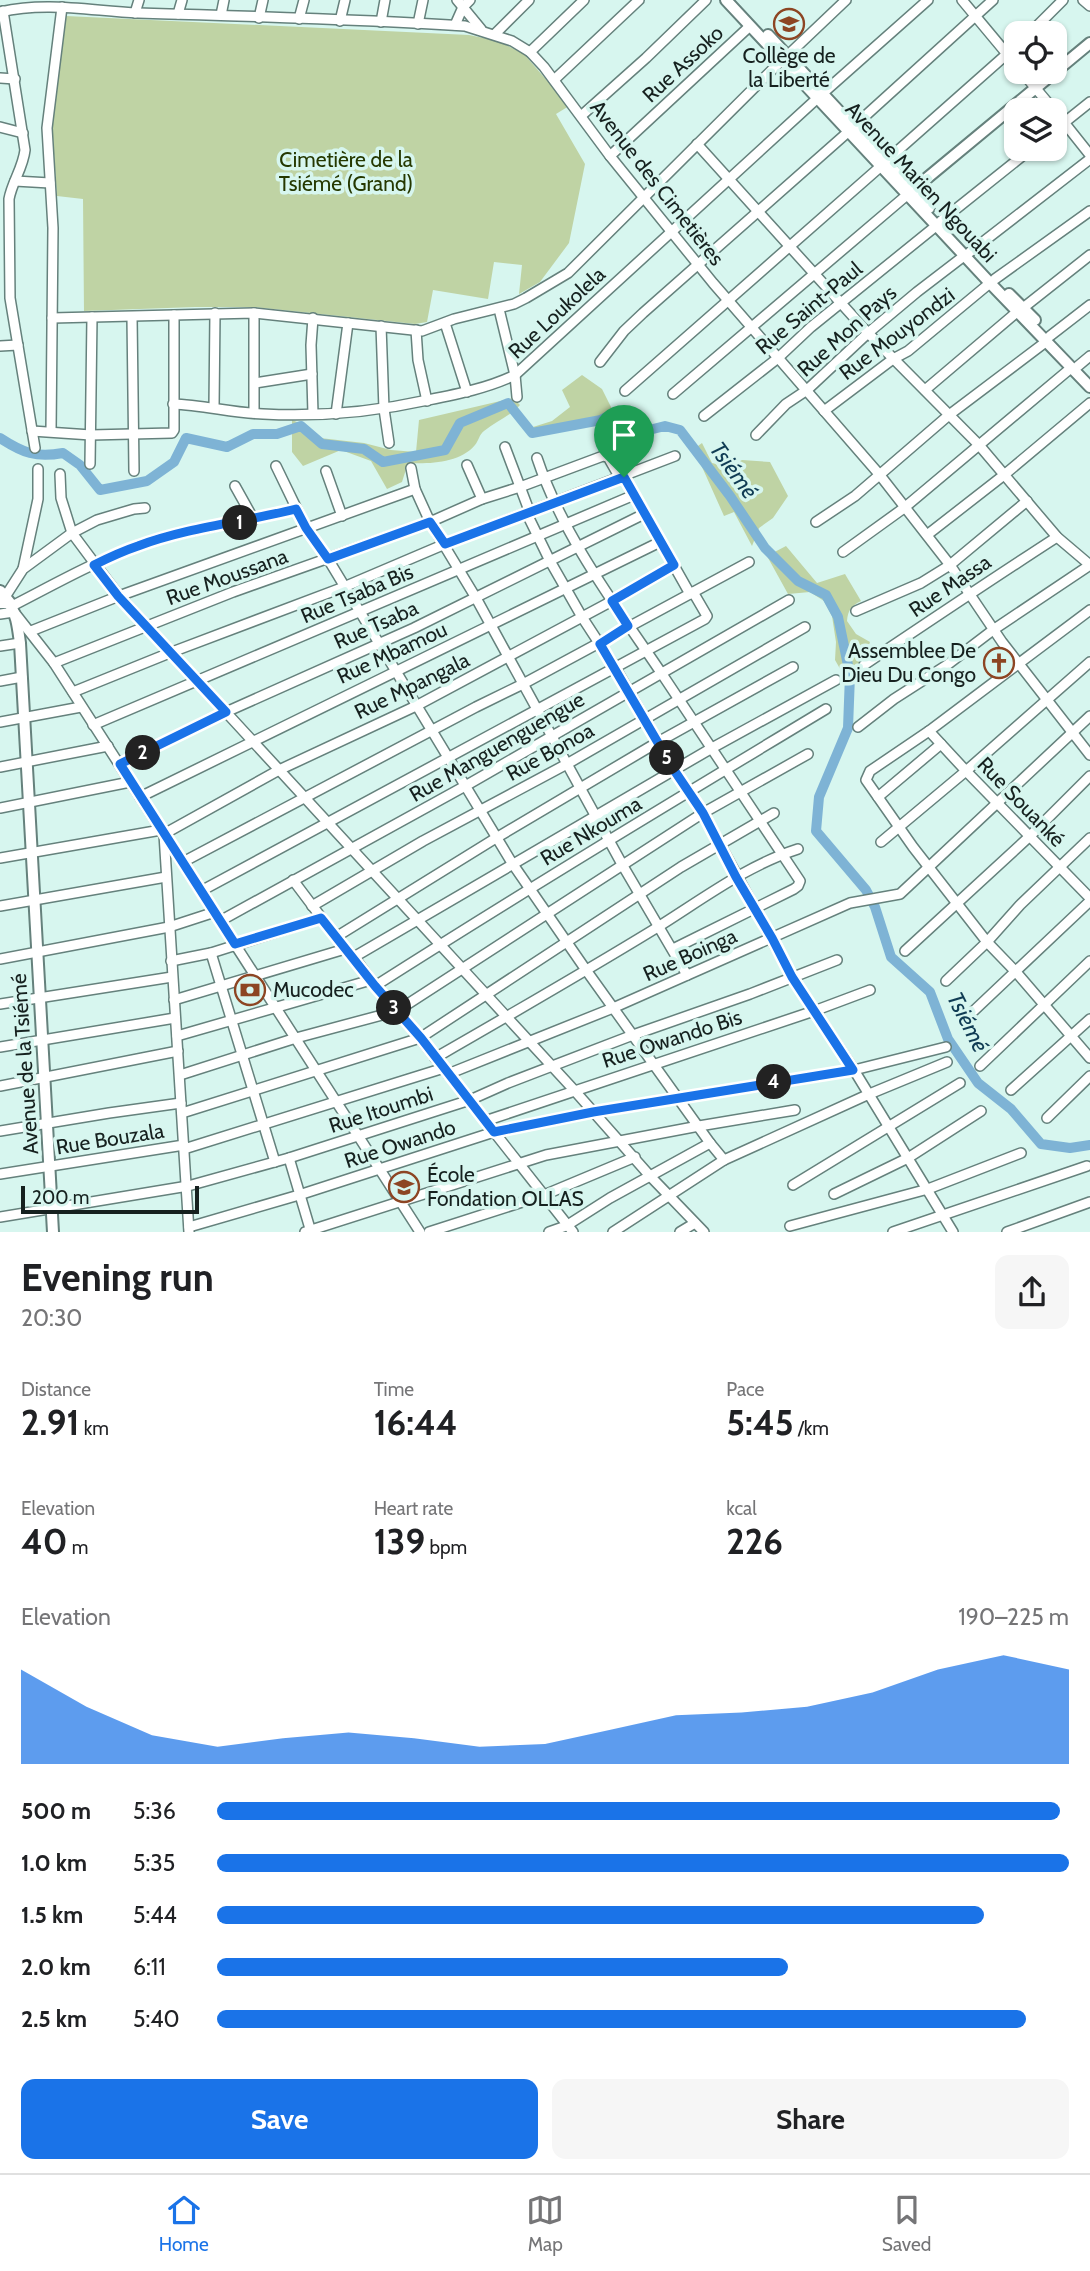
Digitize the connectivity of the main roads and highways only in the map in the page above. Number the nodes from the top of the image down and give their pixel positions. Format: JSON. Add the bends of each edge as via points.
{"nodes":[{"id":1,"x":726,"y":0,"type":"edge"},
{"id":2,"x":734,"y":0,"type":"edge"},
{"id":3,"x":1090,"y":43,"type":"edge"},
{"id":4,"x":784,"y":58,"type":"junction"},
{"id":5,"x":910,"y":193,"type":"junction"},
{"id":6,"x":1075,"y":367,"type":"junction"},
{"id":7,"x":1090,"y":377,"type":"edge"},
{"id":8,"x":1090,"y":387,"type":"edge"},
{"id":9,"x":7,"y":602,"type":"edge"},
{"id":10,"x":53,"y":1231,"type":"edge"}],
"edges":[{"from":1,"to":4,"type":"main road","name":"Avenue Marien Ngouabi"},
{"from":2,"to":4,"type":"main road"},
{"from":3,"to":5,"type":"main road"},
{"from":4,"to":5,"type":"main road","name":"Avenue Marien Ngouabi"},
{"from":5,"to":6,"type":"main road","name":"Avenue Marien Ngouabi"},
{"from":6,"to":7,"type":"main road"},
{"from":6,"to":8,"type":"main road","name":"Avenue Marien Ngouabi"},
{"from":9,"to":10,"type":"main road","name":"Avenue de la Tsiémé","via":[[20,643]]}]}
